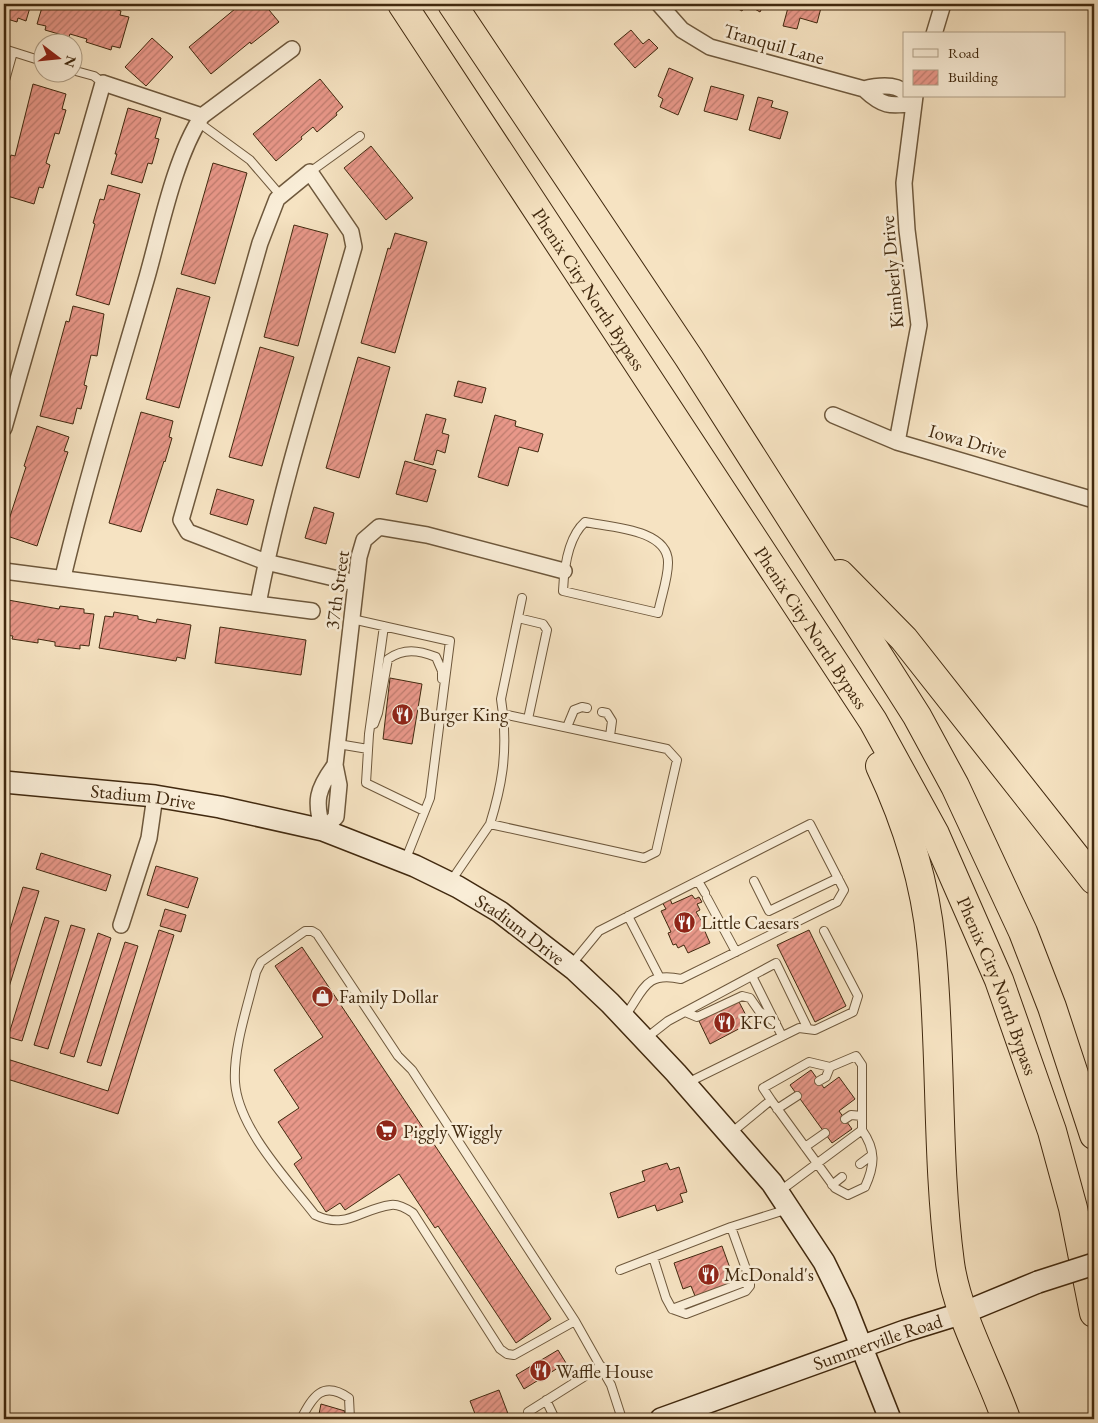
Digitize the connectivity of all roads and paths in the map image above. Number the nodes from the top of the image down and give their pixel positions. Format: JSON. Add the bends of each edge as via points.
{"nodes":[{"id":1,"x":402,"y":4,"type":"edge"},
{"id":2,"x":452,"y":4,"type":"edge"},
{"id":3,"x":659,"y":4,"type":"edge"},
{"id":4,"x":942,"y":4,"type":"edge"},
{"id":5,"x":935,"y":32,"type":"edge"},
{"id":6,"x":4,"y":49,"type":"edge"},
{"id":7,"x":292,"y":49,"type":"dead end"},
{"id":8,"x":13,"y":52,"type":"junction"},
{"id":9,"x":32,"y":58,"type":"edge"},
{"id":10,"x":82,"y":73,"type":"edge"},
{"id":11,"x":103,"y":83,"type":"junction"},
{"id":12,"x":4,"y":84,"type":"edge"},
{"id":13,"x":908,"y":98,"type":"edge"},
{"id":14,"x":910,"y":98,"type":"edge"},
{"id":15,"x":200,"y":119,"type":"junction"},
{"id":16,"x":360,"y":136,"type":"dead end"},
{"id":17,"x":310,"y":172,"type":"junction"},
{"id":18,"x":281,"y":196,"type":"junction"},
{"id":19,"x":833,"y":415,"type":"dead end"},
{"id":20,"x":4,"y":428,"type":"edge"},
{"id":21,"x":898,"y":442,"type":"junction"},
{"id":22,"x":1094,"y":500,"type":"edge"},
{"id":23,"x":799,"y":532,"type":"junction"},
{"id":24,"x":266,"y":562,"type":"junction"},
{"id":25,"x":4,"y":571,"type":"edge"},
{"id":26,"x":564,"y":571,"type":"junction"},
{"id":27,"x":63,"y":577,"type":"junction"},
{"id":28,"x":355,"y":584,"type":"junction"},
{"id":29,"x":522,"y":598,"type":"dead end"},
{"id":30,"x":258,"y":604,"type":"junction"},
{"id":31,"x":798,"y":605,"type":"junction"},
{"id":32,"x":312,"y":611,"type":"dead end"},
{"id":33,"x":518,"y":618,"type":"junction"},
{"id":34,"x":352,"y":619,"type":"junction"},
{"id":35,"x":384,"y":626,"type":"junction"},
{"id":36,"x":441,"y":706,"type":"junction"},
{"id":37,"x":588,"y":708,"type":"dead end"},
{"id":38,"x":602,"y":712,"type":"dead end"},
{"id":39,"x":502,"y":714,"type":"junction"},
{"id":40,"x":528,"y":719,"type":"junction"},
{"id":41,"x":566,"y":727,"type":"junction"},
{"id":42,"x":370,"y":734,"type":"junction"},
{"id":43,"x":610,"y":736,"type":"junction"},
{"id":44,"x":338,"y":744,"type":"junction"},
{"id":45,"x":368,"y":749,"type":"junction"},
{"id":46,"x":4,"y":782,"type":"edge"},
{"id":47,"x":155,"y":796,"type":"junction"},
{"id":48,"x":424,"y":811,"type":"junction"},
{"id":49,"x":490,"y":824,"type":"junction"},
{"id":50,"x":324,"y":830,"type":"junction"},
{"id":51,"x":742,"y":858,"type":"junction"},
{"id":52,"x":405,"y":861,"type":"junction"},
{"id":53,"x":746,"y":866,"type":"dead end"},
{"id":54,"x":838,"y":878,"type":"junction"},
{"id":55,"x":754,"y":880,"type":"dead end"},
{"id":56,"x":1094,"y":880,"type":"edge"},
{"id":57,"x":698,"y":881,"type":"junction"},
{"id":58,"x":450,"y":883,"type":"junction"},
{"id":59,"x":628,"y":916,"type":"junction"},
{"id":60,"x":121,"y":925,"type":"dead end"},
{"id":61,"x":824,"y":931,"type":"dead end"},
{"id":62,"x":736,"y":952,"type":"junction"},
{"id":63,"x":570,"y":966,"type":"junction"},
{"id":64,"x":659,"y":976,"type":"junction"},
{"id":65,"x":752,"y":976,"type":"junction"},
{"id":66,"x":685,"y":1012,"type":"junction"},
{"id":67,"x":624,"y":1018,"type":"junction"},
{"id":68,"x":776,"y":1023,"type":"junction"},
{"id":69,"x":808,"y":1029,"type":"junction"},
{"id":70,"x":782,"y":1036,"type":"junction"},
{"id":71,"x":644,"y":1040,"type":"junction"},
{"id":72,"x":830,"y":1067,"type":"junction"},
{"id":73,"x":819,"y":1081,"type":"dead end"},
{"id":74,"x":685,"y":1084,"type":"junction"},
{"id":75,"x":797,"y":1096,"type":"dead end"},
{"id":76,"x":771,"y":1100,"type":"junction"},
{"id":77,"x":777,"y":1109,"type":"junction"},
{"id":78,"x":862,"y":1116,"type":"junction"},
{"id":79,"x":845,"y":1119,"type":"dead end"},
{"id":80,"x":862,"y":1130,"type":"junction"},
{"id":81,"x":825,"y":1133,"type":"dead end"},
{"id":82,"x":729,"y":1134,"type":"junction"},
{"id":83,"x":1094,"y":1135,"type":"edge"},
{"id":84,"x":805,"y":1147,"type":"junction"},
{"id":85,"x":872,"y":1155,"type":"junction"},
{"id":86,"x":817,"y":1163,"type":"junction"},
{"id":87,"x":860,"y":1164,"type":"dead end"},
{"id":88,"x":842,"y":1177,"type":"dead end"},
{"id":89,"x":832,"y":1185,"type":"junction"},
{"id":90,"x":784,"y":1200,"type":"junction"},
{"id":91,"x":731,"y":1227,"type":"junction"},
{"id":92,"x":653,"y":1257,"type":"junction"},
{"id":93,"x":1094,"y":1264,"type":"edge"},
{"id":94,"x":620,"y":1270,"type":"dead end"},
{"id":95,"x":1094,"y":1312,"type":"edge"},
{"id":96,"x":963,"y":1313,"type":"junction"},
{"id":97,"x":575,"y":1321,"type":"junction"},
{"id":98,"x":862,"y":1346,"type":"junction"},
{"id":99,"x":601,"y":1366,"type":"junction"},
{"id":100,"x":546,"y":1400,"type":"junction"},
{"id":101,"x":528,"y":1412,"type":"dead end"},
{"id":102,"x":301,"y":1419,"type":"edge"},
{"id":103,"x":350,"y":1419,"type":"edge"},
{"id":104,"x":555,"y":1419,"type":"edge"},
{"id":105,"x":622,"y":1419,"type":"edge"},
{"id":106,"x":661,"y":1419,"type":"edge"},
{"id":107,"x":890,"y":1419,"type":"edge"},
{"id":108,"x":1006,"y":1419,"type":"edge"}],
"edges":[{"from":1,"to":31,"type":"highway","name":"Phenix City North Bypass"},
{"from":2,"to":23,"type":"highway","via":[[667,325]]},
{"from":3,"to":13,"type":"street","name":"Tranquil Lane","via":[[682,30],[710,47],[864,89],[876,101],[894,106]]},
{"from":4,"to":5,"type":"street"},
{"from":6,"to":8,"type":"lane"},
{"from":7,"to":15,"type":"street"},
{"from":8,"to":9,"type":"lane"},
{"from":8,"to":12,"type":"lane"},
{"from":10,"to":11,"type":"lane"},
{"from":11,"to":15,"type":"street"},
{"from":11,"to":20,"type":"street"},
{"from":14,"to":21,"type":"street","name":"Kimberly Drive","via":[[904,183],[919,325]]},
{"from":15,"to":18,"type":"lane","via":[[250,160]]},
{"from":15,"to":27,"type":"street","via":[[192,131],[171,192],[77,516]]},
{"from":16,"to":17,"type":"lane"},
{"from":17,"to":18,"type":"street"},
{"from":17,"to":24,"type":"street","via":[[347,225],[354,247],[291,462]]},
{"from":18,"to":24,"type":"street","via":[[260,243],[181,520],[188,532]]},
{"from":19,"to":21,"type":"street","name":"Iowa Drive"},
{"from":21,"to":22,"type":"street","name":"Iowa Drive"},
{"from":23,"to":56,"type":"highway","via":[[904,639]]},
{"from":23,"to":83,"type":"highway","via":[[917,716],[959,794],[1023,932],[1052,1007]]},
{"from":24,"to":28,"type":"street"},
{"from":24,"to":30,"type":"street"},
{"from":25,"to":27,"type":"street"},
{"from":26,"to":26,"type":"lane","via":[[563,591],[658,613],[668,562],[664,547],[651,535],[585,522],[576,530]]},
{"from":26,"to":28,"type":"street","name":"37th Street","via":[[427,535],[379,527],[364,540]]},
{"from":27,"to":30,"type":"street"},
{"from":28,"to":34,"type":"street","name":"37th Street"},
{"from":29,"to":33,"type":"lane"},
{"from":30,"to":32,"type":"street"},
{"from":31,"to":95,"type":"highway","name":"Phenix City North Bypass","via":[[873,721],[935,834],[968,906],[1027,1055],[1052,1131],[1073,1208]]},
{"from":31,"to":96,"type":"highway","via":[[869,742],[889,786],[916,862],[931,941],[950,1263]]},
{"from":33,"to":39,"type":"lane","via":[[501,699]]},
{"from":33,"to":40,"type":"lane","via":[[543,624],[547,630]]},
{"from":34,"to":35,"type":"lane"},
{"from":34,"to":44,"type":"street","name":"37th Street"},
{"from":35,"to":36,"type":"lane","via":[[450,642]]},
{"from":35,"to":42,"type":"lane"},
{"from":36,"to":42,"type":"lane","via":[[442,671],[436,657],[421,651],[400,651],[388,659],[378,713]]},
{"from":36,"to":48,"type":"lane","via":[[430,798]]},
{"from":37,"to":41,"type":"lane","via":[[574,710]]},
{"from":38,"to":43,"type":"lane","via":[[607,713],[612,721]]},
{"from":39,"to":40,"type":"lane"},
{"from":39,"to":49,"type":"lane","via":[[506,744],[504,766]]},
{"from":40,"to":41,"type":"lane"},
{"from":41,"to":43,"type":"lane"},
{"from":42,"to":45,"type":"lane"},
{"from":43,"to":49,"type":"lane","via":[[667,749],[677,760],[656,852],[644,858]]},
{"from":44,"to":45,"type":"lane"},
{"from":44,"to":50,"type":"street","name":"37th Street","via":[[335,765],[322,782],[317,810]]},
{"from":45,"to":48,"type":"lane","via":[[366,783]]},
{"from":46,"to":47,"type":"street","name":"Stadium Drive"},
{"from":47,"to":50,"type":"street","name":"Stadium Drive","via":[[220,806]]},
{"from":47,"to":60,"type":"street","via":[[149,838]]},
{"from":48,"to":52,"type":"lane"},
{"from":49,"to":58,"type":"lane"},
{"from":50,"to":52,"type":"street","name":"Stadium Drive"},
{"from":51,"to":53,"type":"lane"},
{"from":51,"to":54,"type":"lane","via":[[810,824]]},
{"from":51,"to":57,"type":"lane"},
{"from":52,"to":58,"type":"street","name":"Stadium Drive"},
{"from":54,"to":55,"type":"lane","via":[[770,911]]},
{"from":54,"to":62,"type":"lane","via":[[844,890],[837,902]]},
{"from":57,"to":59,"type":"lane"},
{"from":57,"to":62,"type":"lane"},
{"from":58,"to":63,"type":"street","name":"Stadium Drive","via":[[500,912]]},
{"from":59,"to":63,"type":"lane","via":[[599,931]]},
{"from":59,"to":64,"type":"lane"},
{"from":61,"to":69,"type":"lane","via":[[858,996],[853,1012],[815,1030]]},
{"from":62,"to":64,"type":"lane","via":[[681,980]]},
{"from":63,"to":67,"type":"street","name":"Stadium Drive"},
{"from":64,"to":67,"type":"lane","via":[[651,980]]},
{"from":65,"to":66,"type":"lane"},
{"from":65,"to":68,"type":"lane"},
{"from":65,"to":69,"type":"lane","via":[[776,963]]},
{"from":66,"to":68,"type":"lane","via":[[697,1017],[742,996],[750,998],[759,1011]]},
{"from":66,"to":71,"type":"lane"},
{"from":67,"to":71,"type":"street","name":"Stadium Drive"},
{"from":68,"to":70,"type":"lane"},
{"from":69,"to":70,"type":"lane","via":[[799,1028]]},
{"from":70,"to":74,"type":"lane"},
{"from":71,"to":74,"type":"street","name":"Stadium Drive"},
{"from":72,"to":73,"type":"lane","via":[[826,1077]]},
{"from":72,"to":76,"type":"lane","via":[[809,1062],[764,1088]]},
{"from":72,"to":78,"type":"lane","via":[[856,1056],[862,1065]]},
{"from":74,"to":82,"type":"street","name":"Stadium Drive"},
{"from":75,"to":77,"type":"lane"},
{"from":76,"to":77,"type":"lane"},
{"from":76,"to":82,"type":"lane"},
{"from":77,"to":84,"type":"lane"},
{"from":78,"to":79,"type":"lane","via":[[851,1114]]},
{"from":78,"to":80,"type":"lane"},
{"from":80,"to":85,"type":"lane","via":[[872,1144]]},
{"from":80,"to":86,"type":"lane"},
{"from":81,"to":84,"type":"lane"},
{"from":82,"to":90,"type":"street","name":"Stadium Drive"},
{"from":84,"to":86,"type":"lane"},
{"from":85,"to":87,"type":"lane"},
{"from":85,"to":89,"type":"lane","via":[[873,1170],[866,1187],[848,1195]]},
{"from":86,"to":89,"type":"lane"},
{"from":86,"to":90,"type":"lane"},
{"from":88,"to":89,"type":"lane"},
{"from":90,"to":91,"type":"lane"},
{"from":90,"to":98,"type":"street","name":"Stadium Drive","via":[[824,1262]]},
{"from":91,"to":92,"type":"lane"},
{"from":91,"to":92,"type":"lane","via":[[750,1280],[746,1291],[686,1314],[672,1309]]},
{"from":92,"to":94,"type":"lane"},
{"from":93,"to":96,"type":"street","name":"Summerville Road","bridge":true,"via":[[1038,1282]]},
{"from":96,"to":98,"type":"street","name":"Summerville Road"},
{"from":96,"to":108,"type":"highway"},
{"from":97,"to":97,"type":"lane","via":[[514,1355],[507,1354],[413,1213],[392,1205],[342,1222],[327,1221],[314,1215],[262,1147],[238,1102],[236,1060],[261,962],[305,931],[317,934],[398,1056],[412,1070]]},
{"from":97,"to":99,"type":"lane"},
{"from":98,"to":106,"type":"street","name":"Summerville Road"},
{"from":98,"to":107,"type":"street","name":"Stadium Drive"},
{"from":99,"to":100,"type":"lane"},
{"from":99,"to":105,"type":"lane"},
{"from":100,"to":101,"type":"lane"},
{"from":100,"to":104,"type":"lane"},
{"from":102,"to":103,"type":"lane","via":[[311,1400],[324,1390],[338,1390],[349,1398]]}]}
